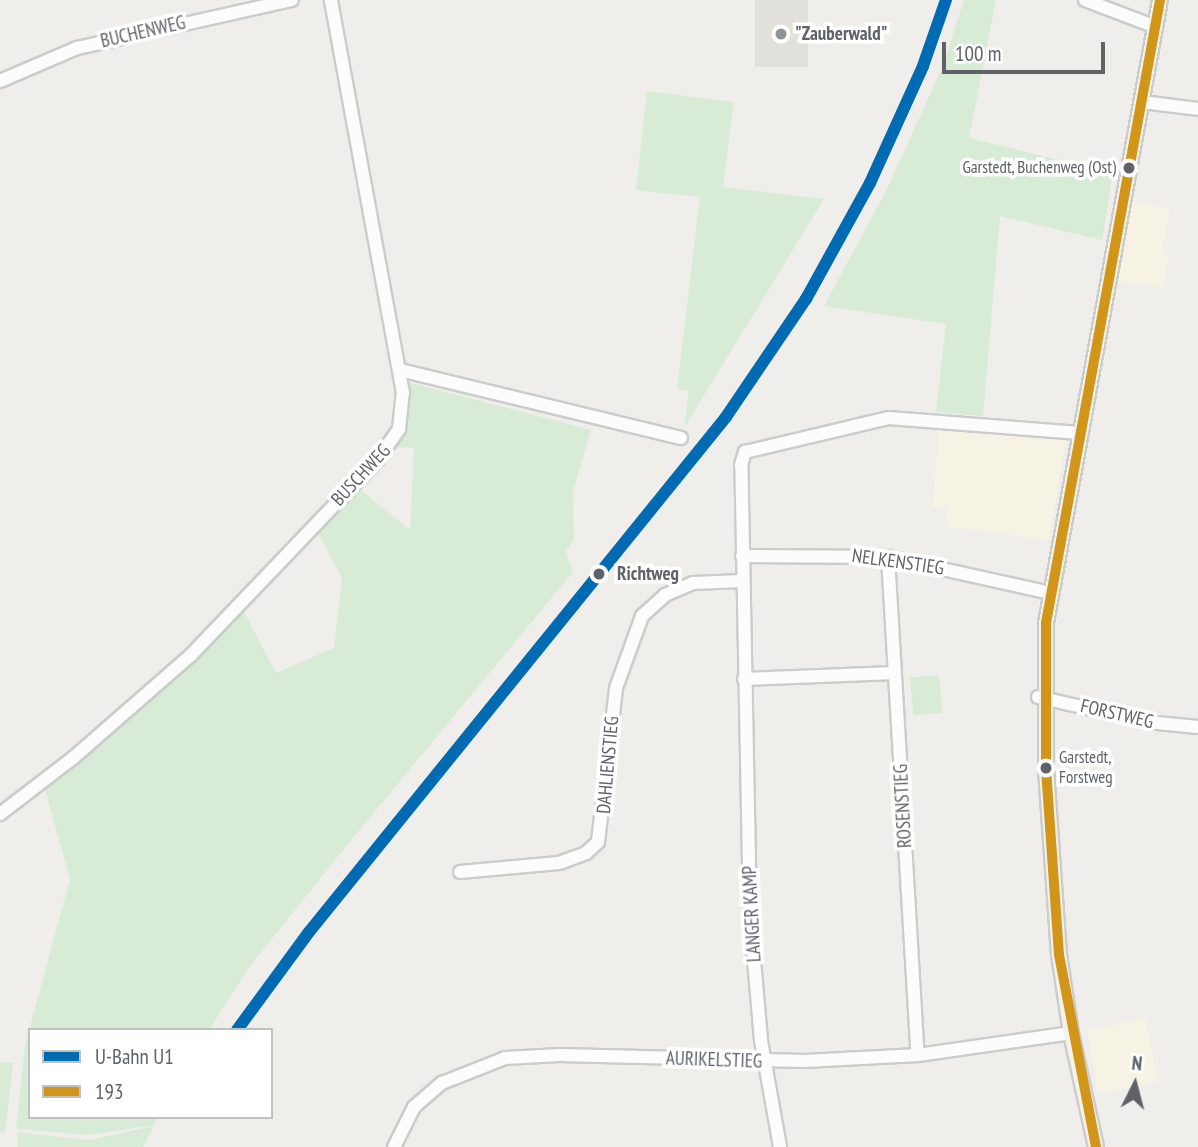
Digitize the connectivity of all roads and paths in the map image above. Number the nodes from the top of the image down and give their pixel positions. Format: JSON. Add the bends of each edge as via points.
{"nodes":[{"id":1,"x":292,"y":0,"type":"edge"},
{"id":2,"x":331,"y":0,"type":"edge"},
{"id":3,"x":1085,"y":0,"type":"edge"},
{"id":4,"x":1160,"y":0,"type":"edge"},
{"id":5,"x":1156,"y":27,"type":"junction"},
{"id":6,"x":0,"y":81,"type":"edge"},
{"id":7,"x":1142,"y":102,"type":"junction"},
{"id":8,"x":1198,"y":109,"type":"edge"},
{"id":9,"x":400,"y":370,"type":"junction"},
{"id":10,"x":1079,"y":433,"type":"junction"},
{"id":11,"x":681,"y":438,"type":"dead end"},
{"id":12,"x":742,"y":556,"type":"junction"},
{"id":13,"x":888,"y":557,"type":"junction"},
{"id":14,"x":742,"y":581,"type":"junction"},
{"id":15,"x":1050,"y":593,"type":"junction"},
{"id":16,"x":895,"y":673,"type":"junction"},
{"id":17,"x":744,"y":679,"type":"junction"},
{"id":18,"x":1042,"y":697,"type":"junction"},
{"id":19,"x":1198,"y":727,"type":"edge"},
{"id":20,"x":0,"y":814,"type":"edge"},
{"id":21,"x":460,"y":872,"type":"dead end"},
{"id":22,"x":1070,"y":1033,"type":"junction"},
{"id":23,"x":918,"y":1055,"type":"junction"},
{"id":24,"x":764,"y":1062,"type":"junction"},
{"id":25,"x":394,"y":1147,"type":"edge"},
{"id":26,"x":780,"y":1147,"type":"edge"},
{"id":27,"x":1096,"y":1147,"type":"edge"}],
"edges":[{"from":1,"to":6,"type":"street","name":"BUCHENWEG","via":[[77,48]]},
{"from":2,"to":9,"type":"street","name":"BUSCHWEG"},
{"from":3,"to":5,"type":"street"},
{"from":4,"to":5,"type":"main road"},
{"from":5,"to":7,"type":"main road"},
{"from":7,"to":8,"type":"street"},
{"from":7,"to":10,"type":"main road"},
{"from":9,"to":11,"type":"street"},
{"from":9,"to":20,"type":"street","name":"BUSCHWEG","via":[[404,412],[399,429],[378,458],[191,655],[73,758]]},
{"from":10,"to":12,"type":"street","name":"LANGER KAMP","via":[[889,418],[745,452],[740,465]]},
{"from":10,"to":15,"type":"main road"},
{"from":12,"to":13,"type":"street","name":"NELKENSTIEG"},
{"from":12,"to":14,"type":"street","name":"LANGER KAMP"},
{"from":13,"to":15,"type":"street","name":"NELKENSTIEG"},
{"from":13,"to":16,"type":"street","name":"ROSENSTIEG"},
{"from":14,"to":17,"type":"street","name":"LANGER KAMP"},
{"from":14,"to":21,"type":"street","name":"DAHLIENSTIEG","via":[[693,583],[665,595],[642,616],[616,688],[598,842],[559,863]]},
{"from":15,"to":18,"type":"main road"},
{"from":16,"to":17,"type":"street"},
{"from":16,"to":23,"type":"street","name":"ROSENSTIEG"},
{"from":17,"to":24,"type":"street","name":"LANGER KAMP","via":[[750,915]]},
{"from":18,"to":19,"type":"street","name":"FORSTWEG","via":[[1147,722]]},
{"from":18,"to":22,"type":"main road"},
{"from":22,"to":23,"type":"street","name":"AURIKELSTIEG"},
{"from":22,"to":27,"type":"main road"},
{"from":23,"to":24,"type":"street","name":"AURIKELSTIEG"},
{"from":24,"to":25,"type":"street","name":"AURIKELSTIEG","via":[[560,1055],[505,1058],[442,1083],[414,1107]]},
{"from":24,"to":26,"type":"street","name":"LANGER KAMP"}]}
